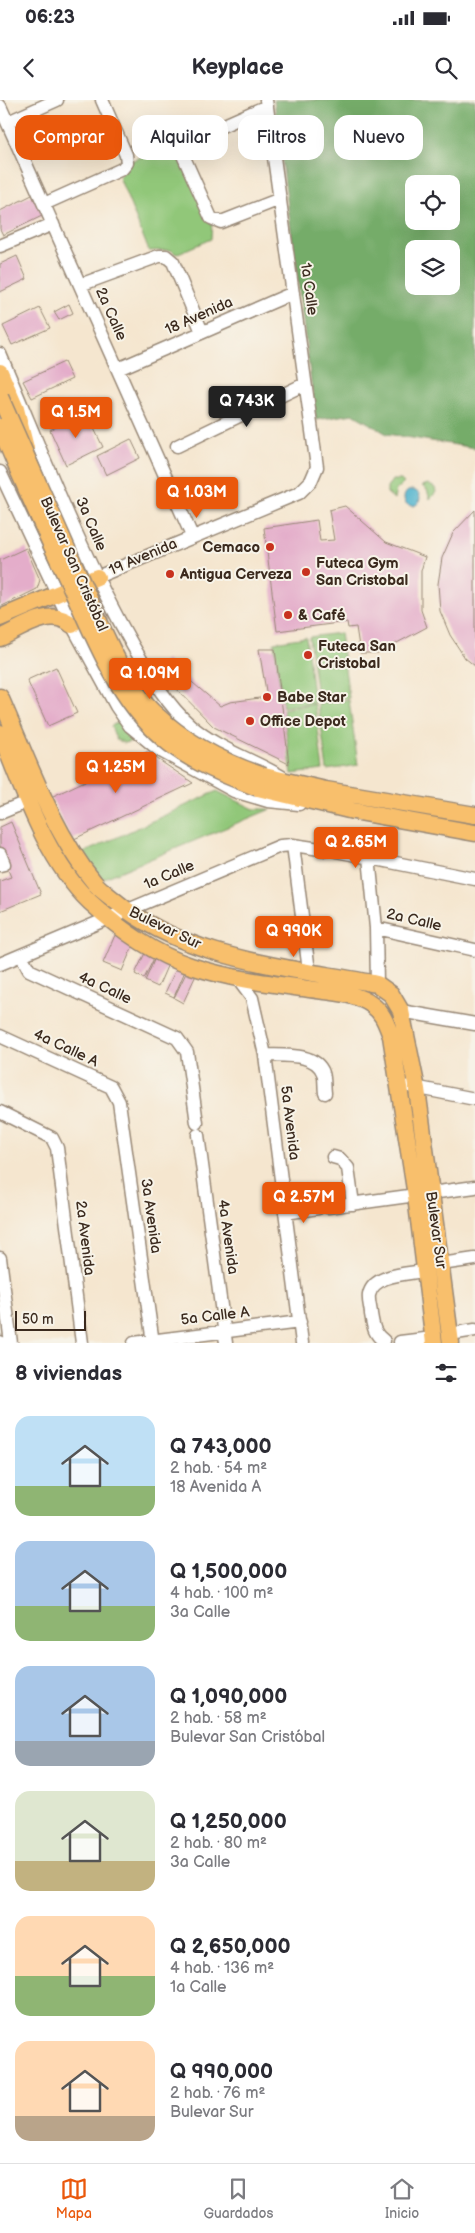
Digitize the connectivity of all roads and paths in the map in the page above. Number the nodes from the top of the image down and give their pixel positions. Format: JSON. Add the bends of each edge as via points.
{"nodes":[{"id":1,"x":57,"y":100,"type":"edge"},
{"id":2,"x":102,"y":100,"type":"edge"},
{"id":3,"x":266,"y":103,"type":"edge"},
{"id":4,"x":0,"y":106,"type":"edge"},
{"id":5,"x":8,"y":122,"type":"junction"},
{"id":6,"x":280,"y":199,"type":"junction"},
{"id":7,"x":44,"y":204,"type":"junction"},
{"id":8,"x":53,"y":224,"type":"junction"},
{"id":9,"x":0,"y":246,"type":"edge"},
{"id":10,"x":80,"y":285,"type":"junction"},
{"id":11,"x":293,"y":293,"type":"junction"},
{"id":12,"x":202,"y":332,"type":"junction"},
{"id":13,"x":0,"y":354,"type":"edge"},
{"id":14,"x":118,"y":369,"type":"junction"},
{"id":15,"x":0,"y":372,"type":"edge"},
{"id":16,"x":306,"y":384,"type":"junction"},
{"id":17,"x":0,"y":397,"type":"edge"},
{"id":18,"x":0,"y":427,"type":"edge"},
{"id":19,"x":177,"y":446,"type":"dead end"},
{"id":20,"x":0,"y":456,"type":"edge"},
{"id":21,"x":27,"y":458,"type":"junction"},
{"id":22,"x":0,"y":472,"type":"edge"},
{"id":23,"x":54,"y":478,"type":"junction"},
{"id":24,"x":311,"y":481,"type":"joint"},
{"id":25,"x":16,"y":507,"type":"junction"},
{"id":26,"x":192,"y":536,"type":"junction"},
{"id":27,"x":60,"y":564,"type":"junction"},
{"id":28,"x":97,"y":577,"type":"junction"},
{"id":29,"x":53,"y":599,"type":"junction"},
{"id":30,"x":0,"y":618,"type":"edge"},
{"id":31,"x":109,"y":619,"type":"tunnel mouth"},
{"id":32,"x":72,"y":625,"type":"junction"},
{"id":33,"x":0,"y":629,"type":"edge"},
{"id":34,"x":0,"y":638,"type":"edge"},
{"id":35,"x":149,"y":672,"type":"junction"},
{"id":36,"x":0,"y":697,"type":"edge"},
{"id":37,"x":116,"y":706,"type":"junction"},
{"id":38,"x":177,"y":732,"type":"junction"},
{"id":39,"x":0,"y":733,"type":"edge"},
{"id":40,"x":261,"y":782,"type":"junction"},
{"id":41,"x":291,"y":782,"type":"junction"},
{"id":42,"x":29,"y":800,"type":"junction"},
{"id":43,"x":332,"y":806,"type":"junction"},
{"id":44,"x":0,"y":813,"type":"edge"},
{"id":45,"x":475,"y":815,"type":"edge"},
{"id":46,"x":475,"y":833,"type":"edge"},
{"id":47,"x":293,"y":845,"type":"junction"},
{"id":48,"x":0,"y":854,"type":"edge"},
{"id":49,"x":369,"y":857,"type":"junction"},
{"id":50,"x":0,"y":865,"type":"edge"},
{"id":51,"x":475,"y":879,"type":"edge"},
{"id":52,"x":126,"y":911,"type":"junction"},
{"id":53,"x":109,"y":918,"type":"junction"},
{"id":54,"x":376,"y":928,"type":"junction"},
{"id":55,"x":475,"y":950,"type":"edge"},
{"id":56,"x":21,"y":955,"type":"junction"},
{"id":57,"x":250,"y":960,"type":"junction"},
{"id":58,"x":0,"y":964,"type":"edge"},
{"id":59,"x":309,"y":971,"type":"junction"},
{"id":60,"x":237,"y":978,"type":"junction"},
{"id":61,"x":259,"y":982,"type":"junction"},
{"id":62,"x":377,"y":984,"type":"junction"},
{"id":63,"x":252,"y":998,"type":"junction"},
{"id":64,"x":401,"y":1011,"type":"junction"},
{"id":65,"x":475,"y":1024,"type":"edge"},
{"id":66,"x":0,"y":1036,"type":"edge"},
{"id":67,"x":183,"y":1044,"type":"joint"},
{"id":68,"x":265,"y":1054,"type":"junction"},
{"id":69,"x":398,"y":1084,"type":"junction"},
{"id":70,"x":417,"y":1089,"type":"junction"},
{"id":71,"x":325,"y":1093,"type":"dead end"},
{"id":72,"x":116,"y":1094,"type":"joint"},
{"id":73,"x":475,"y":1099,"type":"edge"},
{"id":74,"x":0,"y":1112,"type":"edge"},
{"id":75,"x":333,"y":1157,"type":"dead end"},
{"id":76,"x":475,"y":1187,"type":"edge"},
{"id":77,"x":423,"y":1194,"type":"junction"},
{"id":78,"x":352,"y":1204,"type":"junction"},
{"id":79,"x":285,"y":1213,"type":"junction"},
{"id":80,"x":0,"y":1258,"type":"edge"},
{"id":81,"x":475,"y":1259,"type":"edge"},
{"id":82,"x":441,"y":1264,"type":"junction"},
{"id":83,"x":423,"y":1271,"type":"junction"},
{"id":84,"x":300,"y":1322,"type":"junction"},
{"id":85,"x":475,"y":1330,"type":"edge"},
{"id":86,"x":225,"y":1337,"type":"edge"},
{"id":87,"x":451,"y":1338,"type":"edge"},
{"id":88,"x":433,"y":1340,"type":"edge"},
{"id":89,"x":384,"y":1341,"type":"dead end"},
{"id":90,"x":152,"y":1342,"type":"edge"},
{"id":91,"x":400,"y":1342,"type":"edge"},
{"id":92,"x":11,"y":1343,"type":"edge"},
{"id":93,"x":82,"y":1343,"type":"edge"},
{"id":94,"x":134,"y":1343,"type":"edge"},
{"id":95,"x":302,"y":1343,"type":"edge"}],
"edges":[{"from":1,"to":5,"type":"street"},
{"from":2,"to":7,"type":"street","via":[[127,163],[122,169]]},
{"from":3,"to":6,"type":"street","name":"1a Calle"},
{"from":3,"to":6,"type":"street","via":[[188,141],[182,153],[215,221],[221,222]]},
{"from":4,"to":5,"type":"street","name":"2a Calle"},
{"from":5,"to":7,"type":"street","name":"2a Calle"},
{"from":6,"to":11,"type":"street","name":"1a Calle"},
{"from":7,"to":8,"type":"street","name":"2a Calle"},
{"from":8,"to":9,"type":"street"},
{"from":8,"to":10,"type":"street","name":"2a Calle"},
{"from":10,"to":12,"type":"street","via":[[166,256],[173,262]]},
{"from":10,"to":14,"type":"street","name":"2a Calle"},
{"from":11,"to":12,"type":"street","name":"18 Avenida"},
{"from":11,"to":16,"type":"street","name":"1a Calle"},
{"from":12,"to":14,"type":"street","name":"18 Avenida"},
{"from":13,"to":23,"type":"street","name":"3a Calle"},
{"from":14,"to":26,"type":"street","name":"2a Calle"},
{"from":15,"to":21,"type":"main road","bridge":true,"via":[[21,425]]},
{"from":16,"to":19,"type":"street"},
{"from":16,"to":24,"type":"street","name":"1a Calle","via":[[317,468]]},
{"from":17,"to":21,"type":"main road","name":"Bulevar San Cristóbal","bridge":true},
{"from":18,"to":27,"type":"main road","name":"Bulevar San Cristóbal","bridge":true},
{"from":20,"to":27,"type":"main road","bridge":true,"via":[[38,536]]},
{"from":21,"to":38,"type":"main road","name":"Bulevar San Cristóbal","bridge":true,"via":[[108,642],[139,696],[152,712]]},
{"from":22,"to":25,"type":"street"},
{"from":23,"to":25,"type":"street","via":[[52,488],[41,504],[27,510]]},
{"from":23,"to":28,"type":"street","name":"3a Calle"},
{"from":24,"to":26,"type":"street","name":"19 Avenida","via":[[299,493]]},
{"from":25,"to":29,"type":"street"},
{"from":26,"to":28,"type":"street","name":"19 Avenida"},
{"from":27,"to":40,"type":"main road","name":"Bulevar San Cristóbal","bridge":true,"via":[[119,686],[133,707],[169,743],[197,762]]},
{"from":28,"to":29,"type":"main road","name":"19 Avenida"},
{"from":28,"to":35,"type":"street","name":"3a Calle"},
{"from":29,"to":30,"type":"main road","name":"19 Avenida"},
{"from":29,"to":32,"type":"street"},
{"from":29,"to":33,"type":"main road"},
{"from":31,"to":38,"type":"main road","via":[[138,674]]},
{"from":32,"to":34,"type":"main road","via":[[59,617],[47,617]]},
{"from":32,"to":37,"type":"street"},
{"from":35,"to":37,"type":"street","via":[[148,684]]},
{"from":35,"to":41,"type":"street","name":"3a Calle","via":[[175,710],[192,727],[220,746]]},
{"from":36,"to":52,"type":"main road","name":"Bulevar Sur","via":[[72,851],[95,884]]},
{"from":37,"to":43,"type":"street","via":[[130,726],[159,750],[234,790],[268,801]]},
{"from":38,"to":40,"type":"main road","name":"Bulevar San Cristóbal","bridge":true},
{"from":39,"to":42,"type":"main road","name":"Bulevar Sur"},
{"from":40,"to":41,"type":"main road","name":"Bulevar San Cristóbal"},
{"from":40,"to":43,"type":"main road","name":"Bulevar San Cristóbal"},
{"from":41,"to":45,"type":"main road","name":"Bulevar San Cristóbal"},
{"from":42,"to":44,"type":"street"},
{"from":42,"to":53,"type":"main road","name":"Bulevar Sur","via":[[58,862],[73,884]]},
{"from":43,"to":46,"type":"main road","name":"Bulevar San Cristóbal"},
{"from":47,"to":49,"type":"street","name":"1a Calle"},
{"from":47,"to":52,"type":"street","name":"1a Calle","via":[[280,846]]},
{"from":47,"to":59,"type":"street"},
{"from":48,"to":50,"type":"street","via":[[4,864]]},
{"from":49,"to":51,"type":"street","name":"1a Calle"},
{"from":49,"to":54,"type":"street"},
{"from":52,"to":53,"type":"street","name":"1a Calle"},
{"from":52,"to":57,"type":"main road","name":"Bulevar Sur","via":[[195,945]]},
{"from":53,"to":56,"type":"street","name":"1a Calle"},
{"from":53,"to":60,"type":"main road","name":"Bulevar Sur","via":[[152,948],[190,966]]},
{"from":54,"to":55,"type":"street","name":"2a Calle"},
{"from":54,"to":62,"type":"street"},
{"from":56,"to":58,"type":"street","name":"1a Calle"},
{"from":56,"to":67,"type":"street","name":"4a Calle","via":[[29,970],[168,1034]]},
{"from":57,"to":59,"type":"main road","name":"Bulevar Sur"},
{"from":57,"to":61,"type":"street","via":[[259,971]]},
{"from":59,"to":62,"type":"main road","name":"Bulevar Sur"},
{"from":60,"to":61,"type":"main road","name":"Bulevar Sur"},
{"from":60,"to":63,"type":"street","name":"5a Avenida"},
{"from":61,"to":63,"type":"street"},
{"from":61,"to":69,"type":"main road","name":"Bulevar Sur","via":[[352,996],[371,1004],[384,1017],[388,1027]]},
{"from":62,"to":64,"type":"main road","name":"Bulevar Sur","via":[[391,994]]},
{"from":63,"to":68,"type":"street","name":"5a Avenida"},
{"from":64,"to":65,"type":"street"},
{"from":64,"to":70,"type":"main road","name":"Bulevar Sur"},
{"from":66,"to":72,"type":"street","name":"4a Calle A","via":[[111,1087]]},
{"from":67,"to":86,"type":"street","name":"4a Avenida","via":[[187,1052]]},
{"from":68,"to":71,"type":"street","via":[[308,1058],[315,1062],[324,1073]]},
{"from":68,"to":79,"type":"street","name":"5a Avenida"},
{"from":69,"to":70,"type":"street"},
{"from":69,"to":77,"type":"main road","name":"Bulevar Sur"},
{"from":70,"to":73,"type":"street"},
{"from":70,"to":77,"type":"main road","name":"Bulevar Sur"},
{"from":72,"to":90,"type":"street","name":"3a Avenida"},
{"from":74,"to":93,"type":"street","name":"2a Avenida","via":[[52,1138],[57,1148]]},
{"from":75,"to":78,"type":"street","via":[[340,1159],[348,1168]]},
{"from":76,"to":77,"type":"street"},
{"from":77,"to":78,"type":"street"},
{"from":77,"to":82,"type":"main road","name":"Bulevar Sur"},
{"from":77,"to":83,"type":"main road","name":"Bulevar Sur"},
{"from":78,"to":79,"type":"street"},
{"from":79,"to":84,"type":"street","name":"5a Avenida"},
{"from":80,"to":92,"type":"street"},
{"from":81,"to":82,"type":"street"},
{"from":82,"to":87,"type":"main road","name":"Bulevar Sur"},
{"from":83,"to":88,"type":"main road","name":"Bulevar Sur"},
{"from":83,"to":89,"type":"street","via":[[381,1279],[373,1285],[369,1295],[373,1325],[376,1336]]},
{"from":84,"to":86,"type":"street","name":"5a Calle A"},
{"from":84,"to":95,"type":"street","name":"5a Avenida"},
{"from":85,"to":87,"type":"street"},
{"from":86,"to":90,"type":"street","name":"5a Calle A"},
{"from":88,"to":91,"type":"street"},
{"from":90,"to":94,"type":"street","name":"5a Calle A"}]}
